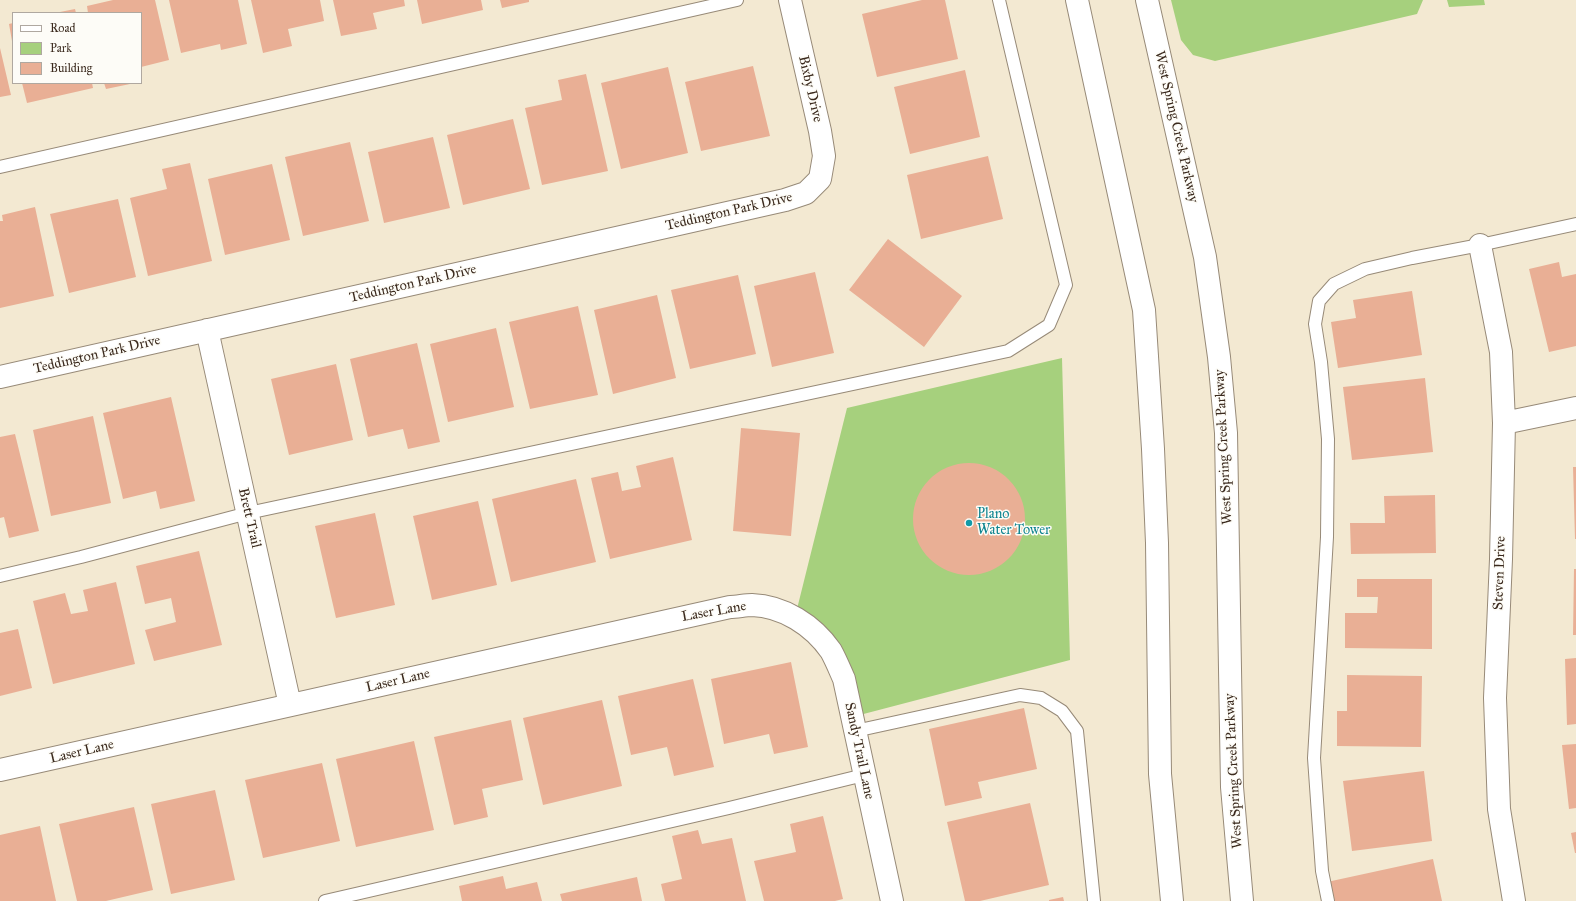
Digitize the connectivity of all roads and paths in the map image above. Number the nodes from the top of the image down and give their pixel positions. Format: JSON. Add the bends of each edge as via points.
{"nodes":[{"id":1,"x":737,"y":0,"type":"edge"},
{"id":2,"x":790,"y":0,"type":"edge"},
{"id":3,"x":999,"y":0,"type":"edge"},
{"id":4,"x":1077,"y":0,"type":"edge"},
{"id":5,"x":1147,"y":0,"type":"edge"},
{"id":6,"x":0,"y":167,"type":"edge"},
{"id":7,"x":820,"y":179,"type":"joint"},
{"id":8,"x":1576,"y":224,"type":"edge"},
{"id":9,"x":1480,"y":245,"type":"junction"},
{"id":10,"x":207,"y":330,"type":"junction"},
{"id":11,"x":0,"y":377,"type":"edge"},
{"id":12,"x":1576,"y":408,"type":"edge"},
{"id":13,"x":1504,"y":423,"type":"junction"},
{"id":14,"x":248,"y":513,"type":"junction"},
{"id":15,"x":0,"y":576,"type":"edge"},
{"id":16,"x":795,"y":617,"type":"joint"},
{"id":17,"x":290,"y":705,"type":"junction"},
{"id":18,"x":855,"y":731,"type":"junction"},
{"id":19,"x":0,"y":770,"type":"edge"},
{"id":20,"x":864,"y":775,"type":"junction"},
{"id":21,"x":325,"y":901,"type":"edge"},
{"id":22,"x":892,"y":901,"type":"edge"},
{"id":23,"x":1094,"y":901,"type":"edge"},
{"id":24,"x":1172,"y":901,"type":"edge"},
{"id":25,"x":1242,"y":901,"type":"edge"},
{"id":26,"x":1328,"y":901,"type":"edge"},
{"id":27,"x":1514,"y":901,"type":"edge"}],
"edges":[{"from":1,"to":6,"type":"lane"},
{"from":2,"to":7,"type":"street","name":"Bixby Drive","via":[[820,131],[824,156]]},
{"from":3,"to":14,"type":"lane","via":[[1066,285],[1048,325],[1008,351]]},
{"from":4,"to":24,"type":"street","via":[[1144,310],[1157,543],[1160,774]]},
{"from":5,"to":25,"type":"street","name":"West Spring Creek Parkway","via":[[1205,257],[1219,357],[1226,433],[1232,787]]},
{"from":7,"to":10,"type":"street","name":"Teddington Park Drive","via":[[806,193],[785,200]]},
{"from":8,"to":9,"type":"lane"},
{"from":9,"to":13,"type":"street","name":"Steven Drive","via":[[1501,352]]},
{"from":9,"to":26,"type":"lane","via":[[1365,269],[1334,284],[1319,301],[1315,324],[1328,439],[1327,537],[1314,758],[1322,871]]},
{"from":10,"to":11,"type":"street","name":"Teddington Park Drive"},
{"from":10,"to":14,"type":"street","name":"Brett Trail"},
{"from":12,"to":13,"type":"street"},
{"from":13,"to":27,"type":"street","name":"Steven Drive","via":[[1494,698],[1499,809]]},
{"from":14,"to":15,"type":"lane"},
{"from":14,"to":17,"type":"street","name":"Brett Trail"},
{"from":16,"to":17,"type":"street","name":"Laser Lane","via":[[772,608],[751,605],[730,607]]},
{"from":16,"to":18,"type":"street","name":"Sandy Trail Lane","via":[[821,638],[832,653],[844,679]]},
{"from":17,"to":19,"type":"street","name":"Laser Lane"},
{"from":18,"to":20,"type":"street","name":"Sandy Trail Lane"},
{"from":18,"to":23,"type":"lane","via":[[1020,695],[1041,698],[1062,711],[1077,731]]},
{"from":20,"to":21,"type":"lane"},
{"from":20,"to":22,"type":"street","name":"Sandy Trail Lane"}]}
